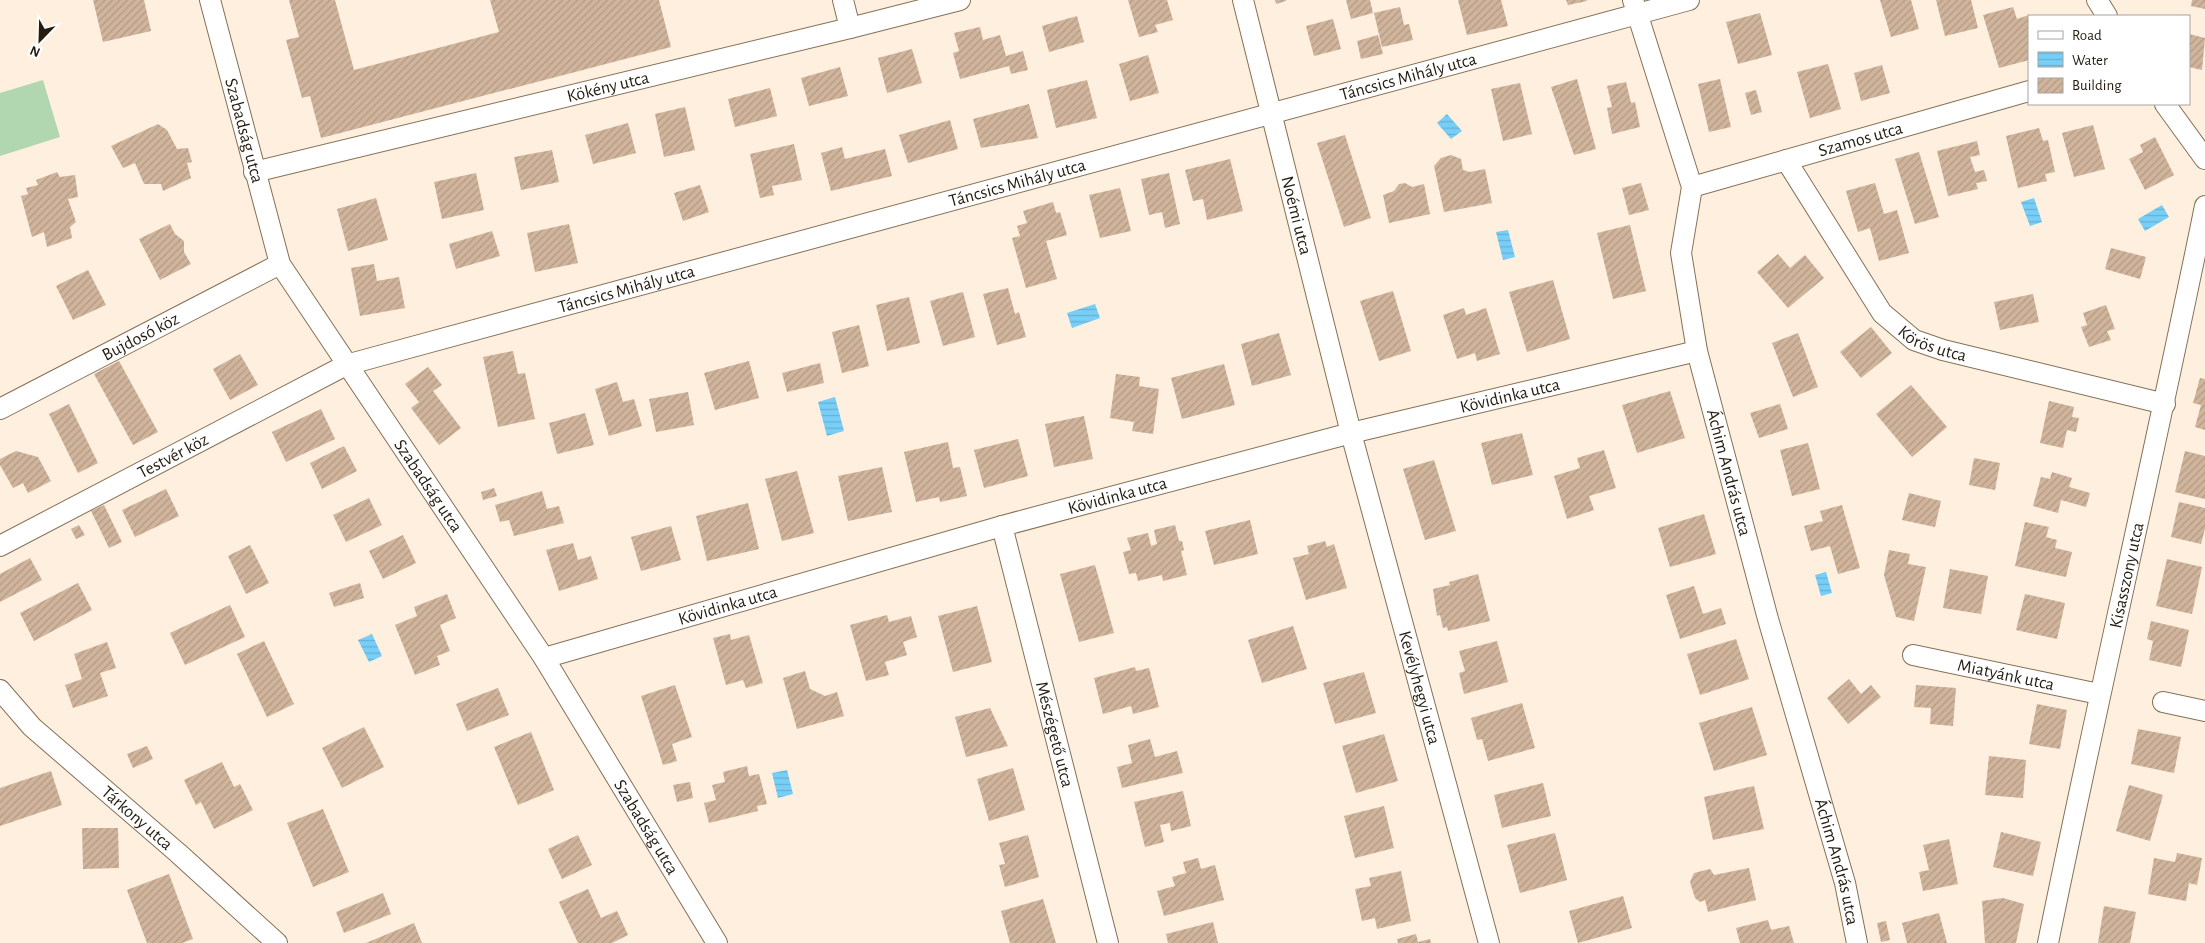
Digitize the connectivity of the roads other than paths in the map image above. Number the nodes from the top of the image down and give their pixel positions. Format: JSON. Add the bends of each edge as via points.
{"nodes":[{"id":1,"x":210,"y":0,"type":"edge"},
{"id":2,"x":843,"y":0,"type":"edge"},
{"id":3,"x":960,"y":0,"type":"edge"},
{"id":4,"x":1243,"y":0,"type":"edge"},
{"id":5,"x":1689,"y":0,"type":"edge"},
{"id":6,"x":2097,"y":0,"type":"edge"},
{"id":7,"x":1635,"y":7,"type":"edge"},
{"id":8,"x":2105,"y":15,"type":"edge"},
{"id":9,"x":850,"y":28,"type":"junction"},
{"id":10,"x":2028,"y":91,"type":"edge"},
{"id":11,"x":2166,"y":105,"type":"edge"},
{"id":12,"x":1270,"y":114,"type":"junction"},
{"id":13,"x":2205,"y":158,"type":"edge"},
{"id":14,"x":1786,"y":160,"type":"junction"},
{"id":15,"x":254,"y":172,"type":"junction"},
{"id":16,"x":1692,"y":187,"type":"junction"},
{"id":17,"x":2205,"y":206,"type":"edge"},
{"id":18,"x":280,"y":264,"type":"junction"},
{"id":19,"x":1697,"y":351,"type":"junction"},
{"id":20,"x":346,"y":365,"type":"junction"},
{"id":21,"x":2165,"y":404,"type":"junction"},
{"id":22,"x":0,"y":409,"type":"edge"},
{"id":23,"x":1351,"y":433,"type":"junction"},
{"id":24,"x":1002,"y":526,"type":"junction"},
{"id":25,"x":0,"y":546,"type":"edge"},
{"id":26,"x":1913,"y":655,"type":"dead end"},
{"id":27,"x":544,"y":658,"type":"junction"},
{"id":28,"x":0,"y":690,"type":"edge"},
{"id":29,"x":2099,"y":694,"type":"junction"},
{"id":30,"x":2163,"y":702,"type":"dead end"},
{"id":31,"x":2205,"y":711,"type":"edge"},
{"id":32,"x":277,"y":943,"type":"edge"},
{"id":33,"x":717,"y":943,"type":"edge"},
{"id":34,"x":1108,"y":943,"type":"edge"},
{"id":35,"x":1489,"y":943,"type":"edge"},
{"id":36,"x":1856,"y":943,"type":"edge"},
{"id":37,"x":2048,"y":943,"type":"edge"}],
"edges":[{"from":1,"to":15,"type":"street","name":"Szabadság utca"},
{"from":2,"to":9,"type":"street"},
{"from":3,"to":9,"type":"street","name":"Kökény utca"},
{"from":4,"to":12,"type":"street","name":"Noémi utca"},
{"from":5,"to":7,"type":"street","name":"Táncsics Mihály utca"},
{"from":6,"to":8,"type":"street"},
{"from":7,"to":12,"type":"street","name":"Táncsics Mihály utca"},
{"from":7,"to":16,"type":"street","name":"Áchim András utca"},
{"from":9,"to":15,"type":"street","name":"Kökény utca"},
{"from":10,"to":14,"type":"street","name":"Szamos utca"},
{"from":11,"to":13,"type":"street"},
{"from":12,"to":20,"type":"street","name":"Táncsics Mihály utca"},
{"from":12,"to":23,"type":"street","name":"Noémi utca"},
{"from":14,"to":16,"type":"street","name":"Szamos utca"},
{"from":14,"to":21,"type":"street","name":"Körös utca","via":[[1882,313],[1914,340],[1943,350]]},
{"from":15,"to":18,"type":"street","name":"Szabadság utca"},
{"from":16,"to":19,"type":"street","name":"Áchim András utca","via":[[1681,253]]},
{"from":17,"to":21,"type":"street","name":"Kisasszony utca"},
{"from":18,"to":20,"type":"street","name":"Szabadság utca"},
{"from":18,"to":22,"type":"street","name":"Bujdosó köz"},
{"from":19,"to":23,"type":"street","name":"Kövidinka utca"},
{"from":19,"to":36,"type":"street","name":"Áchim András utca","via":[[1768,619],[1845,884]]},
{"from":20,"to":25,"type":"street","name":"Testvér köz"},
{"from":20,"to":27,"type":"street","name":"Szabadság utca"},
{"from":21,"to":29,"type":"street","name":"Kisasszony utca"},
{"from":23,"to":24,"type":"street","name":"Kövidinka utca"},
{"from":23,"to":35,"type":"street","name":"Kevélyhegyi utca"},
{"from":24,"to":27,"type":"street","name":"Kövidinka utca"},
{"from":24,"to":34,"type":"street","name":"Mészégető utca"},
{"from":26,"to":29,"type":"street","name":"Miatyánk utca"},
{"from":27,"to":33,"type":"street","name":"Szabadság utca"},
{"from":28,"to":32,"type":"street","name":"Tárkony utca","via":[[32,727]]},
{"from":29,"to":37,"type":"street","name":"Kisasszony utca"},
{"from":30,"to":31,"type":"street"}]}
